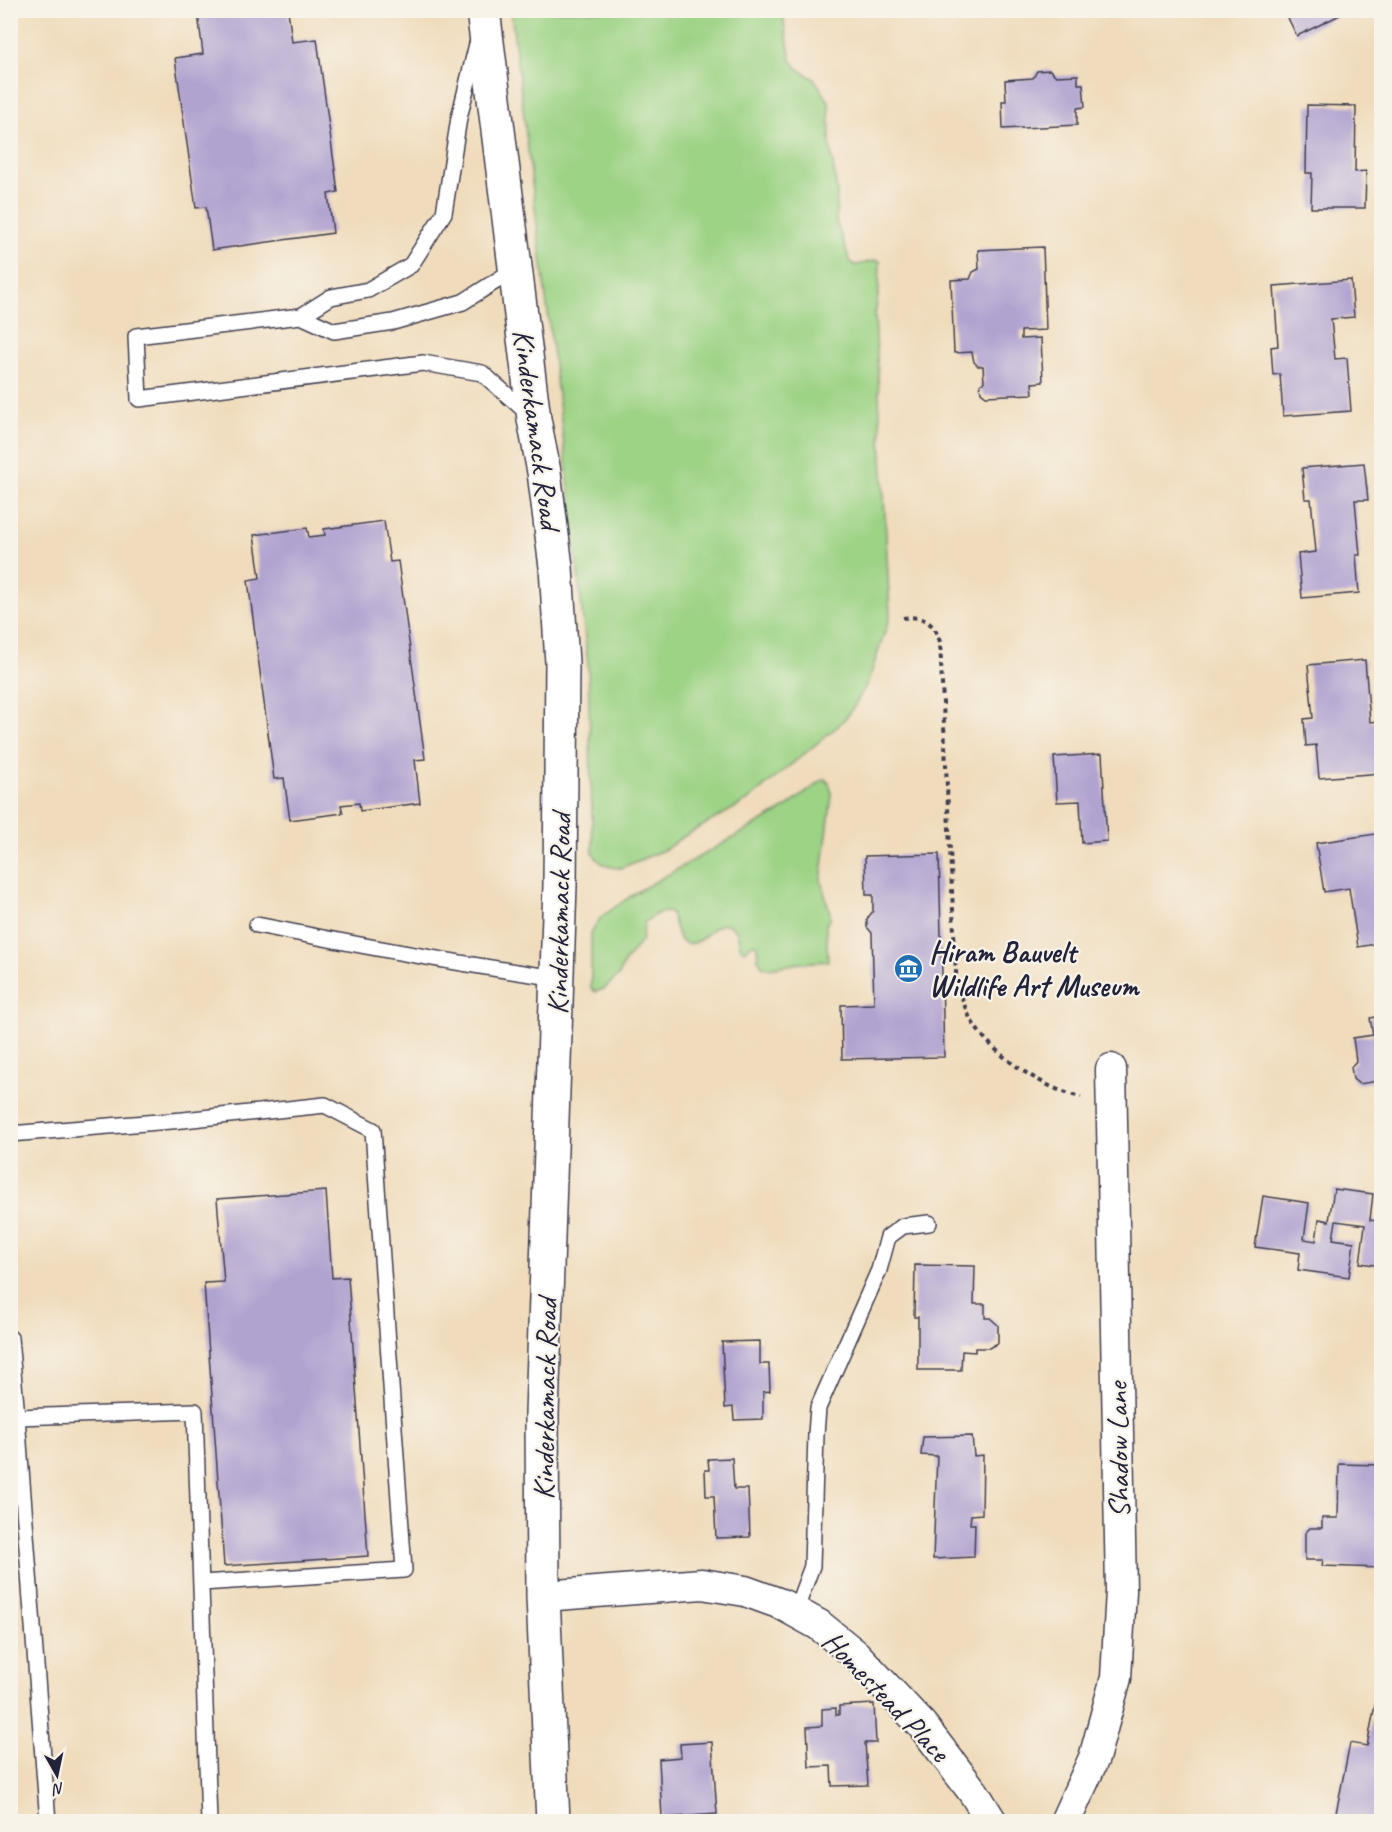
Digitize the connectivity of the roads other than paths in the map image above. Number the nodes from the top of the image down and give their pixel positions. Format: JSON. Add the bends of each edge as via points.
{"nodes":[{"id":1,"x":484,"y":14,"type":"edge"},
{"id":2,"x":515,"y":269,"type":"junction"},
{"id":3,"x":301,"y":316,"type":"junction"},
{"id":4,"x":534,"y":419,"type":"junction"},
{"id":5,"x":257,"y":925,"type":"dead end"},
{"id":6,"x":558,"y":978,"type":"junction"},
{"id":7,"x":1111,"y":1069,"type":"dead end"},
{"id":8,"x":10,"y":1134,"type":"edge"},
{"id":9,"x":929,"y":1223,"type":"dead end"},
{"id":10,"x":10,"y":1338,"type":"edge"},
{"id":11,"x":17,"y":1417,"type":"junction"},
{"id":12,"x":202,"y":1583,"type":"junction"},
{"id":13,"x":543,"y":1596,"type":"junction"},
{"id":14,"x":795,"y":1612,"type":"junction"},
{"id":15,"x":549,"y":1815,"type":"edge"},
{"id":16,"x":48,"y":1821,"type":"edge"},
{"id":17,"x":209,"y":1821,"type":"edge"},
{"id":18,"x":992,"y":1821,"type":"edge"},
{"id":19,"x":1065,"y":1821,"type":"edge"}],
"edges":[{"from":1,"to":2,"type":"main road","name":"Kinderkamack Road"},
{"from":1,"to":3,"type":"lane","via":[[459,118],[444,213],[411,265],[368,290],[331,297]]},
{"from":2,"to":3,"type":"lane","via":[[464,302],[393,322],[334,331]]},
{"from":2,"to":4,"type":"main road","name":"Kinderkamack Road"},
{"from":3,"to":4,"type":"lane","via":[[135,336],[139,399],[423,363],[482,373]]},
{"from":4,"to":6,"type":"main road","name":"Kinderkamack Road","via":[[556,567],[562,663]]},
{"from":5,"to":6,"type":"lane"},
{"from":6,"to":13,"type":"main road","name":"Kinderkamack Road","via":[[542,1414]]},
{"from":7,"to":19,"type":"street","name":"Shadow Lane","via":[[1121,1591],[1116,1678],[1094,1758]]},
{"from":8,"to":12,"type":"lane","via":[[325,1105],[373,1130],[404,1570]]},
{"from":9,"to":14,"type":"lane","via":[[903,1226],[888,1237],[879,1270],[818,1408],[812,1566]]},
{"from":10,"to":11,"type":"lane"},
{"from":11,"to":12,"type":"lane","via":[[195,1411]]},
{"from":11,"to":16,"type":"lane"},
{"from":12,"to":17,"type":"lane"},
{"from":13,"to":14,"type":"street","name":"Homestead Place","via":[[702,1584],[744,1591]]},
{"from":13,"to":15,"type":"main road","name":"Kinderkamack Road"},
{"from":14,"to":18,"type":"street","name":"Homestead Place","via":[[819,1625],[856,1655],[914,1716]]}]}
